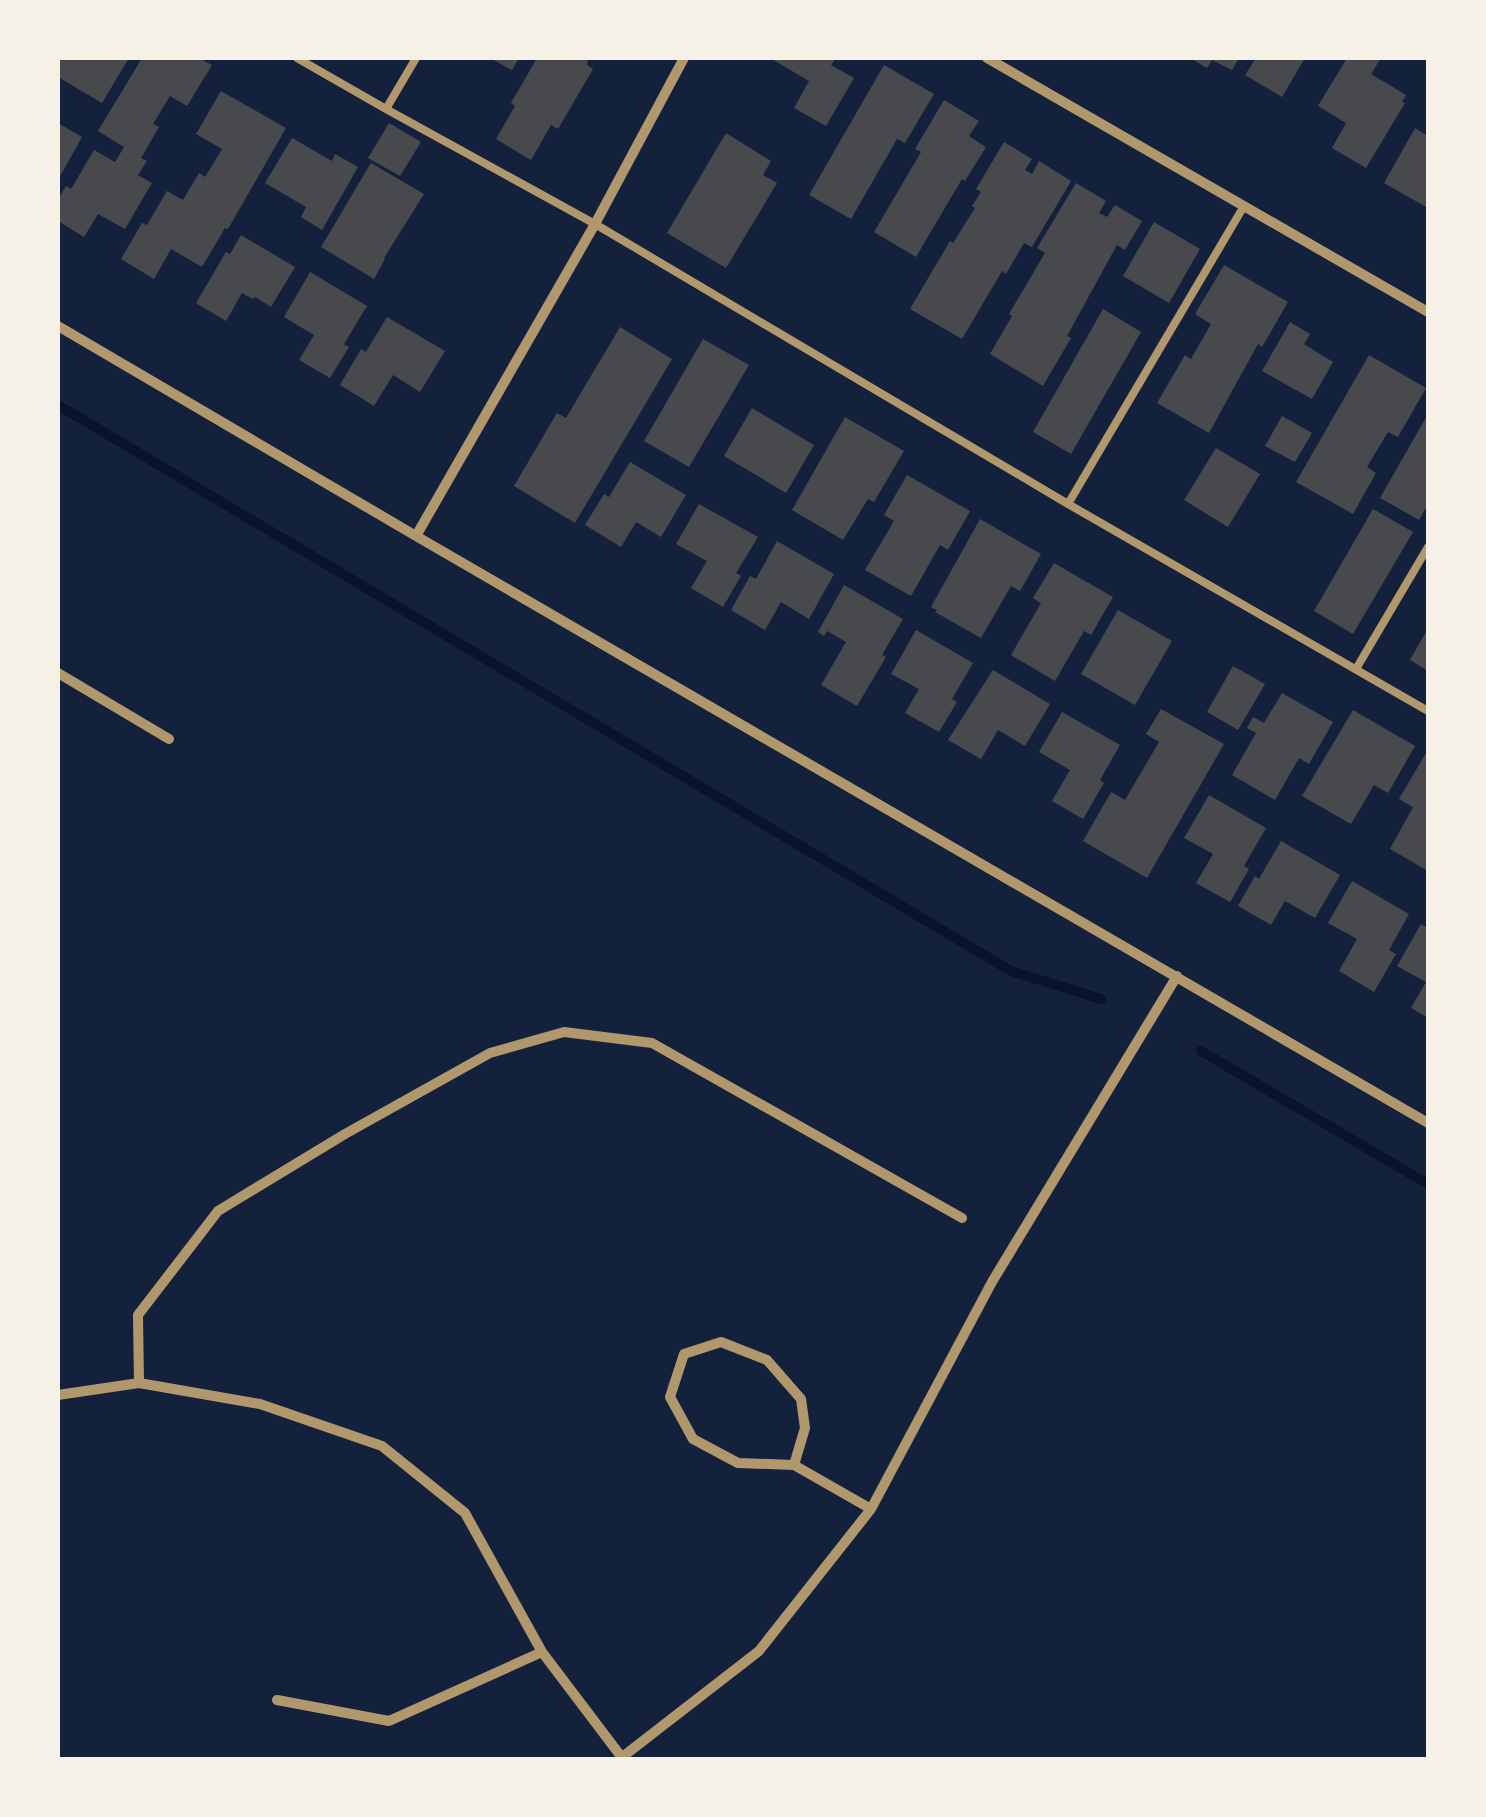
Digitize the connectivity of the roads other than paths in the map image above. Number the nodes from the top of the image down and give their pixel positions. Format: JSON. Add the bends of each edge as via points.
{"nodes":[{"id":1,"x":297,"y":58,"type":"edge"},
{"id":2,"x":416,"y":58,"type":"edge"},
{"id":3,"x":684,"y":58,"type":"edge"},
{"id":4,"x":987,"y":58,"type":"edge"},
{"id":5,"x":386,"y":109,"type":"junction"},
{"id":6,"x":1244,"y":206,"type":"junction"},
{"id":7,"x":595,"y":224,"type":"junction"},
{"id":8,"x":1428,"y":312,"type":"edge"},
{"id":9,"x":58,"y":326,"type":"edge"},
{"id":10,"x":1068,"y":504,"type":"junction"},
{"id":11,"x":416,"y":536,"type":"junction"},
{"id":12,"x":1428,"y":547,"type":"edge"},
{"id":13,"x":1356,"y":670,"type":"junction"},
{"id":14,"x":58,"y":674,"type":"edge"},
{"id":15,"x":1428,"y":711,"type":"edge"},
{"id":16,"x":169,"y":739,"type":"dead end"},
{"id":17,"x":1177,"y":976,"type":"junction"},
{"id":18,"x":1428,"y":1123,"type":"edge"},
{"id":19,"x":962,"y":1218,"type":"dead end"},
{"id":20,"x":140,"y":1382,"type":"junction"},
{"id":21,"x":58,"y":1395,"type":"edge"},
{"id":22,"x":794,"y":1466,"type":"junction"},
{"id":23,"x":871,"y":1510,"type":"junction"},
{"id":24,"x":542,"y":1652,"type":"junction"},
{"id":25,"x":277,"y":1700,"type":"dead end"},
{"id":26,"x":622,"y":1758,"type":"edge"}],
"edges":[{"from":1,"to":5,"type":"lane"},
{"from":2,"to":5,"type":"lane"},
{"from":3,"to":7,"type":"street"},
{"from":4,"to":6,"type":"street"},
{"from":5,"to":7,"type":"lane"},
{"from":6,"to":8,"type":"street"},
{"from":6,"to":10,"type":"lane"},
{"from":7,"to":10,"type":"lane"},
{"from":7,"to":11,"type":"street"},
{"from":9,"to":11,"type":"street"},
{"from":10,"to":13,"type":"lane"},
{"from":11,"to":17,"type":"street"},
{"from":12,"to":13,"type":"lane"},
{"from":13,"to":15,"type":"lane"},
{"from":14,"to":16,"type":"street"},
{"from":17,"to":18,"type":"street"},
{"from":17,"to":23,"type":"street","via":[[992,1282]]},
{"from":19,"to":20,"type":"street","via":[[652,1044],[564,1032],[490,1053],[218,1211],[138,1316]]},
{"from":20,"to":21,"type":"street"},
{"from":20,"to":24,"type":"street","via":[[260,1404],[382,1446],[465,1513]]},
{"from":22,"to":22,"type":"street","via":[[738,1463],[693,1440],[670,1397],[684,1354],[721,1342],[768,1360],[801,1399],[806,1428]]},
{"from":22,"to":23,"type":"street"},
{"from":23,"to":26,"type":"street","via":[[759,1651]]},
{"from":24,"to":25,"type":"street","via":[[389,1721]]},
{"from":24,"to":26,"type":"street"}]}
